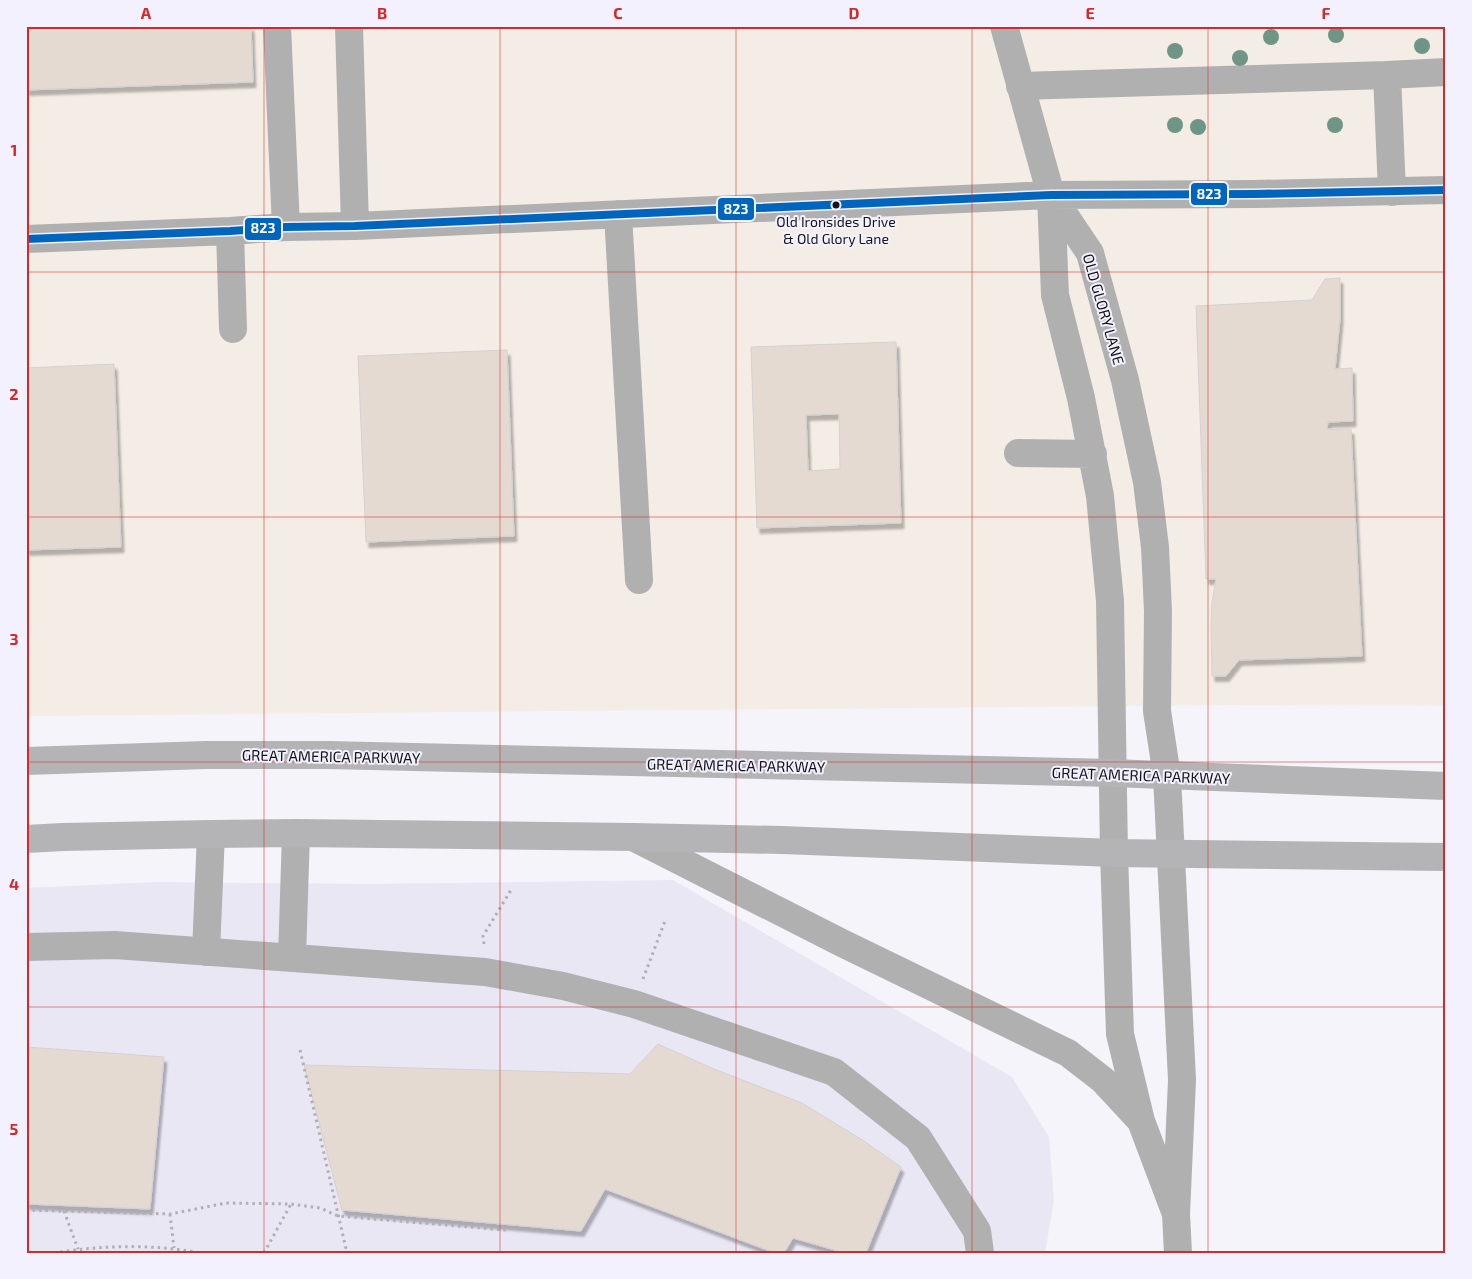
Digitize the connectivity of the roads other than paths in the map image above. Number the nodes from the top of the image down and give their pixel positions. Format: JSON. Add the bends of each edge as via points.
{"nodes":[{"id":1,"x":277,"y":26,"type":"edge"},
{"id":2,"x":349,"y":26,"type":"edge"},
{"id":3,"x":1004,"y":26,"type":"edge"},
{"id":4,"x":1446,"y":72,"type":"edge"},
{"id":5,"x":1387,"y":76,"type":"junction"},
{"id":6,"x":1020,"y":86,"type":"junction"},
{"id":7,"x":1446,"y":190,"type":"edge"},
{"id":8,"x":1392,"y":192,"type":"junction"},
{"id":9,"x":1051,"y":196,"type":"junction"},
{"id":10,"x":618,"y":214,"type":"junction"},
{"id":11,"x":355,"y":226,"type":"junction"},
{"id":12,"x":286,"y":227,"type":"junction"},
{"id":13,"x":230,"y":231,"type":"junction"},
{"id":14,"x":26,"y":240,"type":"edge"},
{"id":15,"x":233,"y":329,"type":"dead end"},
{"id":16,"x":1018,"y":453,"type":"dead end"},
{"id":17,"x":1092,"y":454,"type":"junction"},
{"id":18,"x":639,"y":580,"type":"dead end"},
{"id":19,"x":26,"y":760,"type":"edge"},
{"id":20,"x":1112,"y":773,"type":"junction"},
{"id":21,"x":1168,"y":776,"type":"junction"},
{"id":22,"x":1446,"y":786,"type":"edge"},
{"id":23,"x":296,"y":833,"type":"junction"},
{"id":24,"x":211,"y":834,"type":"junction"},
{"id":25,"x":633,"y":837,"type":"junction"},
{"id":26,"x":26,"y":839,"type":"edge"},
{"id":27,"x":1114,"y":853,"type":"junction"},
{"id":28,"x":1171,"y":853,"type":"junction"},
{"id":29,"x":1446,"y":857,"type":"edge"},
{"id":30,"x":26,"y":947,"type":"edge"},
{"id":31,"x":206,"y":952,"type":"junction"},
{"id":32,"x":292,"y":958,"type":"junction"},
{"id":33,"x":1141,"y":1121,"type":"junction"},
{"id":34,"x":1176,"y":1214,"type":"junction"},
{"id":35,"x":980,"y":1253,"type":"edge"},
{"id":36,"x":1178,"y":1253,"type":"edge"}],
"edges":[{"from":1,"to":12,"type":"street"},
{"from":2,"to":11,"type":"street"},
{"from":3,"to":6,"type":"street"},
{"from":4,"to":5,"type":"street"},
{"from":5,"to":6,"type":"street"},
{"from":5,"to":8,"type":"street"},
{"from":6,"to":9,"type":"street"},
{"from":7,"to":8,"type":"street"},
{"from":8,"to":9,"type":"street"},
{"from":9,"to":10,"type":"street"},
{"from":9,"to":17,"type":"street","via":[[1055,294]]},
{"from":9,"to":21,"type":"street","name":"OLD GLORY LANE","via":[[1090,253],[1147,482],[1158,611],[1157,711]]},
{"from":10,"to":11,"type":"street"},
{"from":10,"to":18,"type":"street"},
{"from":11,"to":12,"type":"street"},
{"from":12,"to":13,"type":"street"},
{"from":13,"to":14,"type":"street"},
{"from":13,"to":15,"type":"street"},
{"from":16,"to":17,"type":"street"},
{"from":17,"to":20,"type":"street","via":[[1100,496],[1110,601]]},
{"from":19,"to":20,"type":"main road","name":"GREAT AMERICA PARKWAY","via":[[328,755]]},
{"from":20,"to":21,"type":"main road","name":"GREAT AMERICA PARKWAY"},
{"from":20,"to":27,"type":"street"},
{"from":21,"to":22,"type":"main road","name":"GREAT AMERICA PARKWAY"},
{"from":21,"to":28,"type":"street","name":"OLD GLORY LANE"},
{"from":23,"to":24,"type":"main road"},
{"from":23,"to":25,"type":"main road"},
{"from":23,"to":32,"type":"street"},
{"from":24,"to":26,"type":"main road"},
{"from":24,"to":31,"type":"street"},
{"from":25,"to":27,"type":"main road"},
{"from":25,"to":33,"type":"street","via":[[1068,1052],[1102,1080]]},
{"from":27,"to":28,"type":"main road"},
{"from":27,"to":33,"type":"street","via":[[1120,1034]]},
{"from":28,"to":29,"type":"main road"},
{"from":28,"to":34,"type":"street","name":"OLD GLORY LANE","via":[[1182,1080]]},
{"from":30,"to":31,"type":"street","via":[[115,945]]},
{"from":31,"to":32,"type":"street"},
{"from":32,"to":35,"type":"street","via":[[485,972],[563,986],[634,1004],[834,1072],[918,1138],[977,1231]]},
{"from":33,"to":34,"type":"street"},
{"from":34,"to":36,"type":"street"}]}
